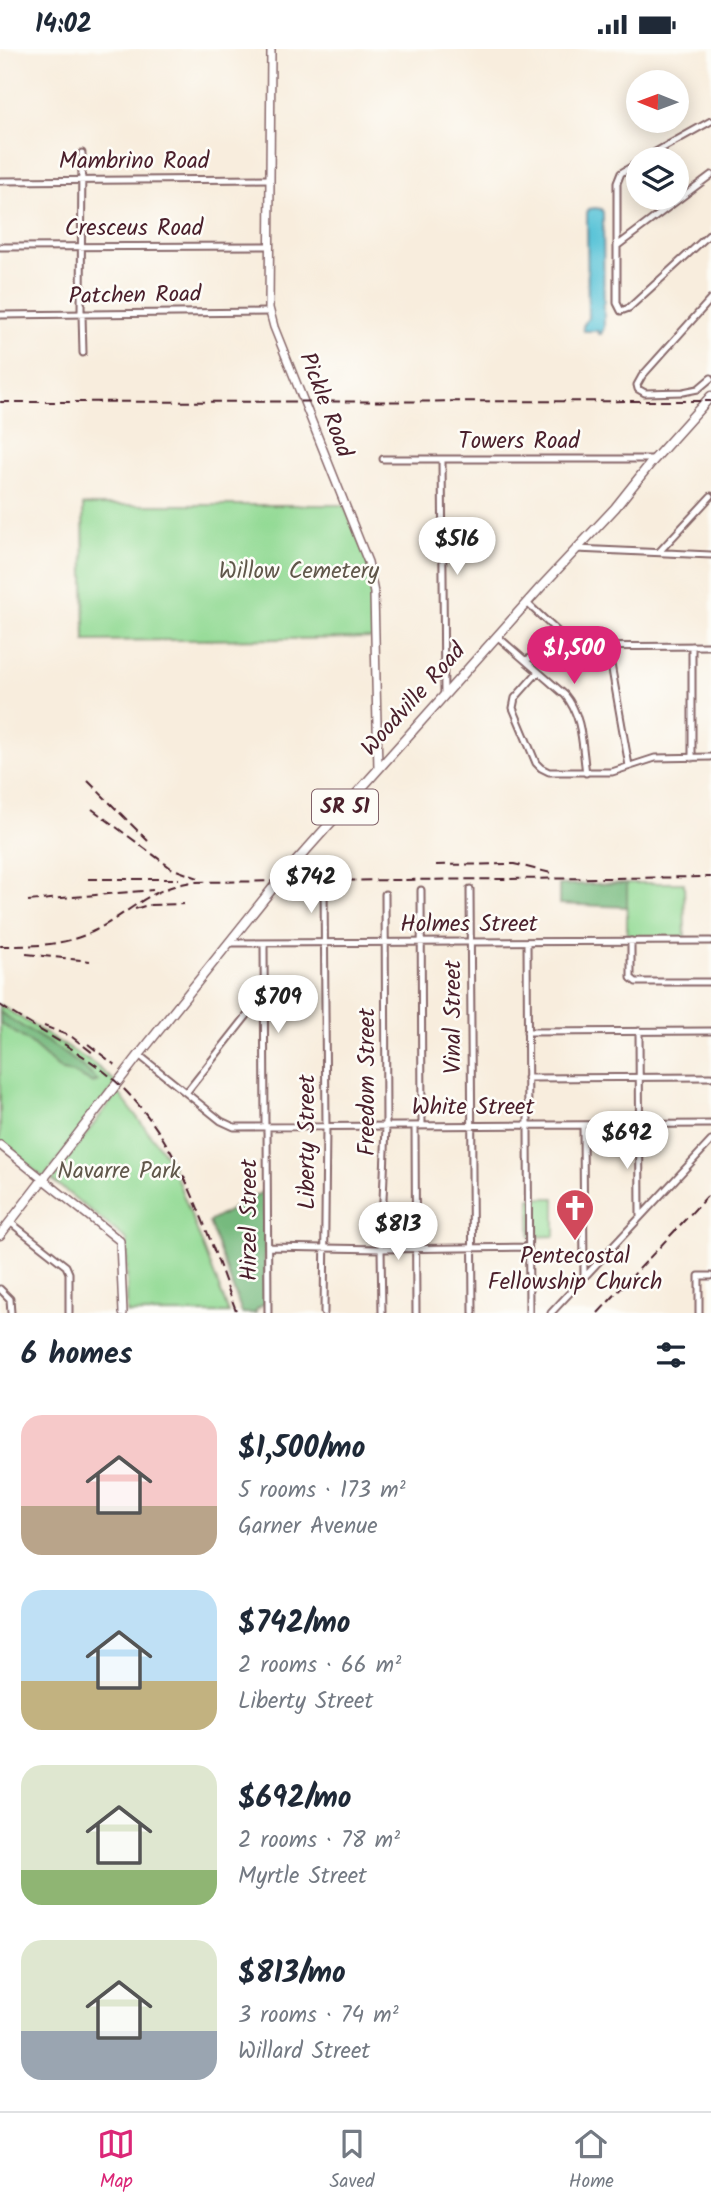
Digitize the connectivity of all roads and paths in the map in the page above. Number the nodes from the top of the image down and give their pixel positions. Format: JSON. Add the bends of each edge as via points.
{"nodes":[{"id":1,"x":271,"y":49,"type":"edge"},
{"id":2,"x":711,"y":121,"type":"edge"},
{"id":3,"x":664,"y":147,"type":"edge"},
{"id":4,"x":82,"y":153,"type":"dead end"},
{"id":5,"x":626,"y":171,"type":"edge"},
{"id":6,"x":711,"y":175,"type":"edge"},
{"id":7,"x":269,"y":179,"type":"junction"},
{"id":8,"x":83,"y":180,"type":"junction"},
{"id":9,"x":0,"y":181,"type":"edge"},
{"id":10,"x":711,"y":233,"type":"edge"},
{"id":11,"x":269,"y":246,"type":"junction"},
{"id":12,"x":617,"y":246,"type":"junction"},
{"id":13,"x":0,"y":247,"type":"edge"},
{"id":14,"x":82,"y":247,"type":"junction"},
{"id":15,"x":711,"y":299,"type":"edge"},
{"id":16,"x":270,"y":312,"type":"junction"},
{"id":17,"x":82,"y":314,"type":"junction"},
{"id":18,"x":0,"y":315,"type":"edge"},
{"id":19,"x":83,"y":353,"type":"dead end"},
{"id":20,"x":711,"y":378,"type":"edge"},
{"id":21,"x":711,"y":396,"type":"edge"},
{"id":22,"x":383,"y":459,"type":"dead end"},
{"id":23,"x":442,"y":459,"type":"junction"},
{"id":24,"x":654,"y":459,"type":"junction"},
{"id":25,"x":711,"y":496,"type":"edge"},
{"id":26,"x":576,"y":549,"type":"junction"},
{"id":27,"x":659,"y":552,"type":"junction"},
{"id":28,"x":711,"y":555,"type":"edge"},
{"id":29,"x":527,"y":603,"type":"junction"},
{"id":30,"x":497,"y":636,"type":"junction"},
{"id":31,"x":692,"y":646,"type":"junction"},
{"id":32,"x":711,"y":646,"type":"edge"},
{"id":33,"x":575,"y":647,"type":"junction"},
{"id":34,"x":608,"y":647,"type":"junction"},
{"id":35,"x":525,"y":660,"type":"junction"},
{"id":36,"x":538,"y":672,"type":"junction"},
{"id":37,"x":444,"y":695,"type":"junction"},
{"id":38,"x":711,"y":757,"type":"edge"},
{"id":39,"x":692,"y":758,"type":"junction"},
{"id":40,"x":629,"y":766,"type":"junction"},
{"id":41,"x":378,"y":769,"type":"junction"},
{"id":42,"x":586,"y":773,"type":"junction"},
{"id":43,"x":324,"y":887,"type":"dead end"},
{"id":44,"x":470,"y":889,"type":"dead end"},
{"id":45,"x":421,"y":890,"type":"dead end"},
{"id":46,"x":385,"y":894,"type":"dead end"},
{"id":47,"x":631,"y":941,"type":"junction"},
{"id":48,"x":711,"y":941,"type":"edge"},
{"id":49,"x":471,"y":942,"type":"junction"},
{"id":50,"x":527,"y":942,"type":"junction"},
{"id":51,"x":228,"y":943,"type":"junction"},
{"id":52,"x":325,"y":943,"type":"junction"},
{"id":53,"x":385,"y":943,"type":"junction"},
{"id":54,"x":421,"y":943,"type":"junction"},
{"id":55,"x":264,"y":944,"type":"junction"},
{"id":56,"x":711,"y":982,"type":"edge"},
{"id":57,"x":264,"y":994,"type":"junction"},
{"id":58,"x":639,"y":1031,"type":"junction"},
{"id":59,"x":711,"y":1031,"type":"edge"},
{"id":60,"x":527,"y":1032,"type":"junction"},
{"id":61,"x":139,"y":1055,"type":"junction"},
{"id":62,"x":640,"y":1077,"type":"junction"},
{"id":63,"x":711,"y":1077,"type":"edge"},
{"id":64,"x":527,"y":1078,"type":"junction"},
{"id":65,"x":186,"y":1093,"type":"junction"},
{"id":66,"x":711,"y":1124,"type":"edge"},
{"id":67,"x":528,"y":1125,"type":"junction"},
{"id":68,"x":583,"y":1125,"type":"junction"},
{"id":69,"x":640,"y":1125,"type":"junction"},
{"id":70,"x":386,"y":1126,"type":"junction"},
{"id":71,"x":419,"y":1126,"type":"junction"},
{"id":72,"x":472,"y":1126,"type":"junction"},
{"id":73,"x":266,"y":1127,"type":"junction"},
{"id":74,"x":326,"y":1127,"type":"junction"},
{"id":75,"x":711,"y":1141,"type":"edge"},
{"id":76,"x":0,"y":1145,"type":"edge"},
{"id":77,"x":44,"y":1178,"type":"junction"},
{"id":78,"x":640,"y":1217,"type":"junction"},
{"id":79,"x":10,"y":1222,"type":"junction"},
{"id":80,"x":0,"y":1235,"type":"edge"},
{"id":81,"x":268,"y":1247,"type":"junction"},
{"id":82,"x":528,"y":1247,"type":"junction"},
{"id":83,"x":416,"y":1248,"type":"junction"},
{"id":84,"x":472,"y":1248,"type":"junction"},
{"id":85,"x":324,"y":1249,"type":"junction"},
{"id":86,"x":382,"y":1249,"type":"junction"},
{"id":87,"x":711,"y":1276,"type":"edge"},
{"id":88,"x":584,"y":1277,"type":"junction"},
{"id":89,"x":0,"y":1289,"type":"edge"},
{"id":90,"x":11,"y":1313,"type":"edge"},
{"id":91,"x":69,"y":1313,"type":"edge"},
{"id":92,"x":123,"y":1313,"type":"edge"},
{"id":93,"x":268,"y":1313,"type":"edge"},
{"id":94,"x":324,"y":1313,"type":"edge"},
{"id":95,"x":382,"y":1313,"type":"edge"},
{"id":96,"x":416,"y":1313,"type":"edge"},
{"id":97,"x":473,"y":1313,"type":"edge"},
{"id":98,"x":528,"y":1313,"type":"edge"},
{"id":99,"x":551,"y":1313,"type":"edge"},
{"id":100,"x":699,"y":1313,"type":"edge"}],
"edges":[{"from":1,"to":7,"type":"street","name":"Pickle Road"},
{"from":2,"to":3,"type":"street"},
{"from":4,"to":8,"type":"street"},
{"from":5,"to":12,"type":"street","via":[[618,176]]},
{"from":6,"to":12,"type":"street"},
{"from":7,"to":8,"type":"street","name":"Mambrino Road"},
{"from":7,"to":11,"type":"street","name":"Pickle Road"},
{"from":8,"to":9,"type":"street","name":"Mambrino Road"},
{"from":8,"to":14,"type":"street"},
{"from":10,"to":12,"type":"street","via":[[621,311],[617,303]]},
{"from":11,"to":14,"type":"street","name":"Cresceus Road"},
{"from":11,"to":16,"type":"street","name":"Pickle Road"},
{"from":13,"to":14,"type":"street","name":"Cresceus Road"},
{"from":14,"to":17,"type":"street"},
{"from":15,"to":20,"type":"street","via":[[637,382],[638,389],[646,393],[673,393],[695,390]]},
{"from":16,"to":17,"type":"street","name":"Patchen Road"},
{"from":16,"to":41,"type":"street","name":"Pickle Road","via":[[368,562],[375,607]]},
{"from":17,"to":18,"type":"street","name":"Patchen Road"},
{"from":17,"to":19,"type":"street"},
{"from":21,"to":24,"type":"main road","name":"Woodville Road","number":"SR 51"},
{"from":22,"to":23,"type":"street","name":"Towers Road"},
{"from":23,"to":24,"type":"street","name":"Towers Road"},
{"from":23,"to":37,"type":"street"},
{"from":24,"to":26,"type":"main road","name":"Woodville Road","number":"SR 51"},
{"from":25,"to":27,"type":"street"},
{"from":26,"to":27,"type":"street"},
{"from":26,"to":29,"type":"main road","name":"Woodville Road","number":"SR 51"},
{"from":27,"to":28,"type":"street"},
{"from":29,"to":30,"type":"main road","name":"Woodville Road","number":"SR 51"},
{"from":29,"to":33,"type":"street"},
{"from":30,"to":35,"type":"street"},
{"from":30,"to":37,"type":"main road","name":"Woodville Road","number":"SR 51"},
{"from":31,"to":32,"type":"street"},
{"from":31,"to":34,"type":"street"},
{"from":31,"to":39,"type":"street"},
{"from":33,"to":34,"type":"street"},
{"from":33,"to":35,"type":"street","via":[[557,647]]},
{"from":34,"to":40,"type":"street"},
{"from":35,"to":36,"type":"street"},
{"from":36,"to":42,"type":"street","via":[[576,710]]},
{"from":36,"to":42,"type":"street","via":[[513,704],[536,763],[549,772]]},
{"from":37,"to":41,"type":"main road","name":"Woodville Road","number":"SR 51"},
{"from":38,"to":39,"type":"street"},
{"from":39,"to":40,"type":"street","via":[[655,758]]},
{"from":40,"to":42,"type":"street"},
{"from":41,"to":51,"type":"main road","name":"Woodville Road","number":"SR 51"},
{"from":43,"to":52,"type":"street","name":"Liberty Street"},
{"from":44,"to":49,"type":"street","name":"Vinal Street"},
{"from":45,"to":54,"type":"street"},
{"from":46,"to":53,"type":"street","name":"Freedom Street"},
{"from":47,"to":48,"type":"street","name":"Holmes Street"},
{"from":47,"to":50,"type":"street","name":"Holmes Street"},
{"from":47,"to":56,"type":"street","via":[[632,980]]},
{"from":49,"to":50,"type":"street","name":"Holmes Street"},
{"from":49,"to":54,"type":"street","name":"Holmes Street"},
{"from":49,"to":72,"type":"street","name":"Vinal Street"},
{"from":50,"to":60,"type":"street"},
{"from":51,"to":55,"type":"street","name":"Holmes Street"},
{"from":51,"to":61,"type":"main road","name":"Woodville Road","number":"SR 51"},
{"from":52,"to":53,"type":"street","name":"Holmes Street"},
{"from":52,"to":55,"type":"street","name":"Holmes Street"},
{"from":52,"to":74,"type":"street","name":"Liberty Street"},
{"from":53,"to":54,"type":"street","name":"Holmes Street"},
{"from":53,"to":70,"type":"street","name":"Freedom Street"},
{"from":54,"to":71,"type":"street"},
{"from":55,"to":57,"type":"street","name":"Hirzel Street"},
{"from":57,"to":65,"type":"street"},
{"from":57,"to":73,"type":"street","name":"Hirzel Street"},
{"from":58,"to":59,"type":"street"},
{"from":58,"to":60,"type":"street"},
{"from":58,"to":62,"type":"street"},
{"from":60,"to":64,"type":"street"},
{"from":61,"to":65,"type":"street"},
{"from":61,"to":77,"type":"main road","name":"Woodville Road","number":"SR 51"},
{"from":62,"to":63,"type":"street"},
{"from":62,"to":64,"type":"street"},
{"from":62,"to":69,"type":"street"},
{"from":64,"to":67,"type":"street"},
{"from":65,"to":73,"type":"street","name":"White Street","via":[[234,1127]]},
{"from":66,"to":69,"type":"street","name":"White Street"},
{"from":67,"to":68,"type":"street","name":"White Street"},
{"from":67,"to":72,"type":"street","name":"White Street"},
{"from":67,"to":82,"type":"street"},
{"from":68,"to":69,"type":"street","name":"White Street"},
{"from":68,"to":88,"type":"street"},
{"from":69,"to":78,"type":"street"},
{"from":70,"to":71,"type":"street","name":"White Street"},
{"from":70,"to":74,"type":"street","name":"White Street"},
{"from":70,"to":86,"type":"street","name":"Freedom Street"},
{"from":71,"to":72,"type":"street","name":"White Street"},
{"from":71,"to":83,"type":"street"},
{"from":72,"to":84,"type":"street","name":"Vinal Street"},
{"from":73,"to":74,"type":"street","name":"White Street"},
{"from":73,"to":81,"type":"street","name":"Hirzel Street"},
{"from":74,"to":85,"type":"street","name":"Liberty Street"},
{"from":75,"to":78,"type":"street"},
{"from":76,"to":77,"type":"street"},
{"from":77,"to":79,"type":"main road","name":"Woodville Road","number":"SR 51"},
{"from":77,"to":92,"type":"street","via":[[120,1241]]},
{"from":78,"to":88,"type":"street"},
{"from":79,"to":80,"type":"main road","name":"Woodville Road","number":"SR 51"},
{"from":79,"to":91,"type":"street","via":[[66,1266]]},
{"from":81,"to":85,"type":"street"},
{"from":81,"to":93,"type":"street","name":"Hirzel Street"},
{"from":82,"to":84,"type":"street"},
{"from":82,"to":98,"type":"street"},
{"from":83,"to":84,"type":"street"},
{"from":83,"to":86,"type":"street"},
{"from":83,"to":96,"type":"street"},
{"from":84,"to":97,"type":"street","name":"Vinal Street"},
{"from":85,"to":86,"type":"street"},
{"from":85,"to":94,"type":"street","name":"Liberty Street"},
{"from":86,"to":95,"type":"street","name":"Freedom Street"},
{"from":87,"to":100,"type":"street","via":[[699,1276]]},
{"from":88,"to":99,"type":"street"},
{"from":89,"to":90,"type":"street","via":[[10,1299]]}]}
